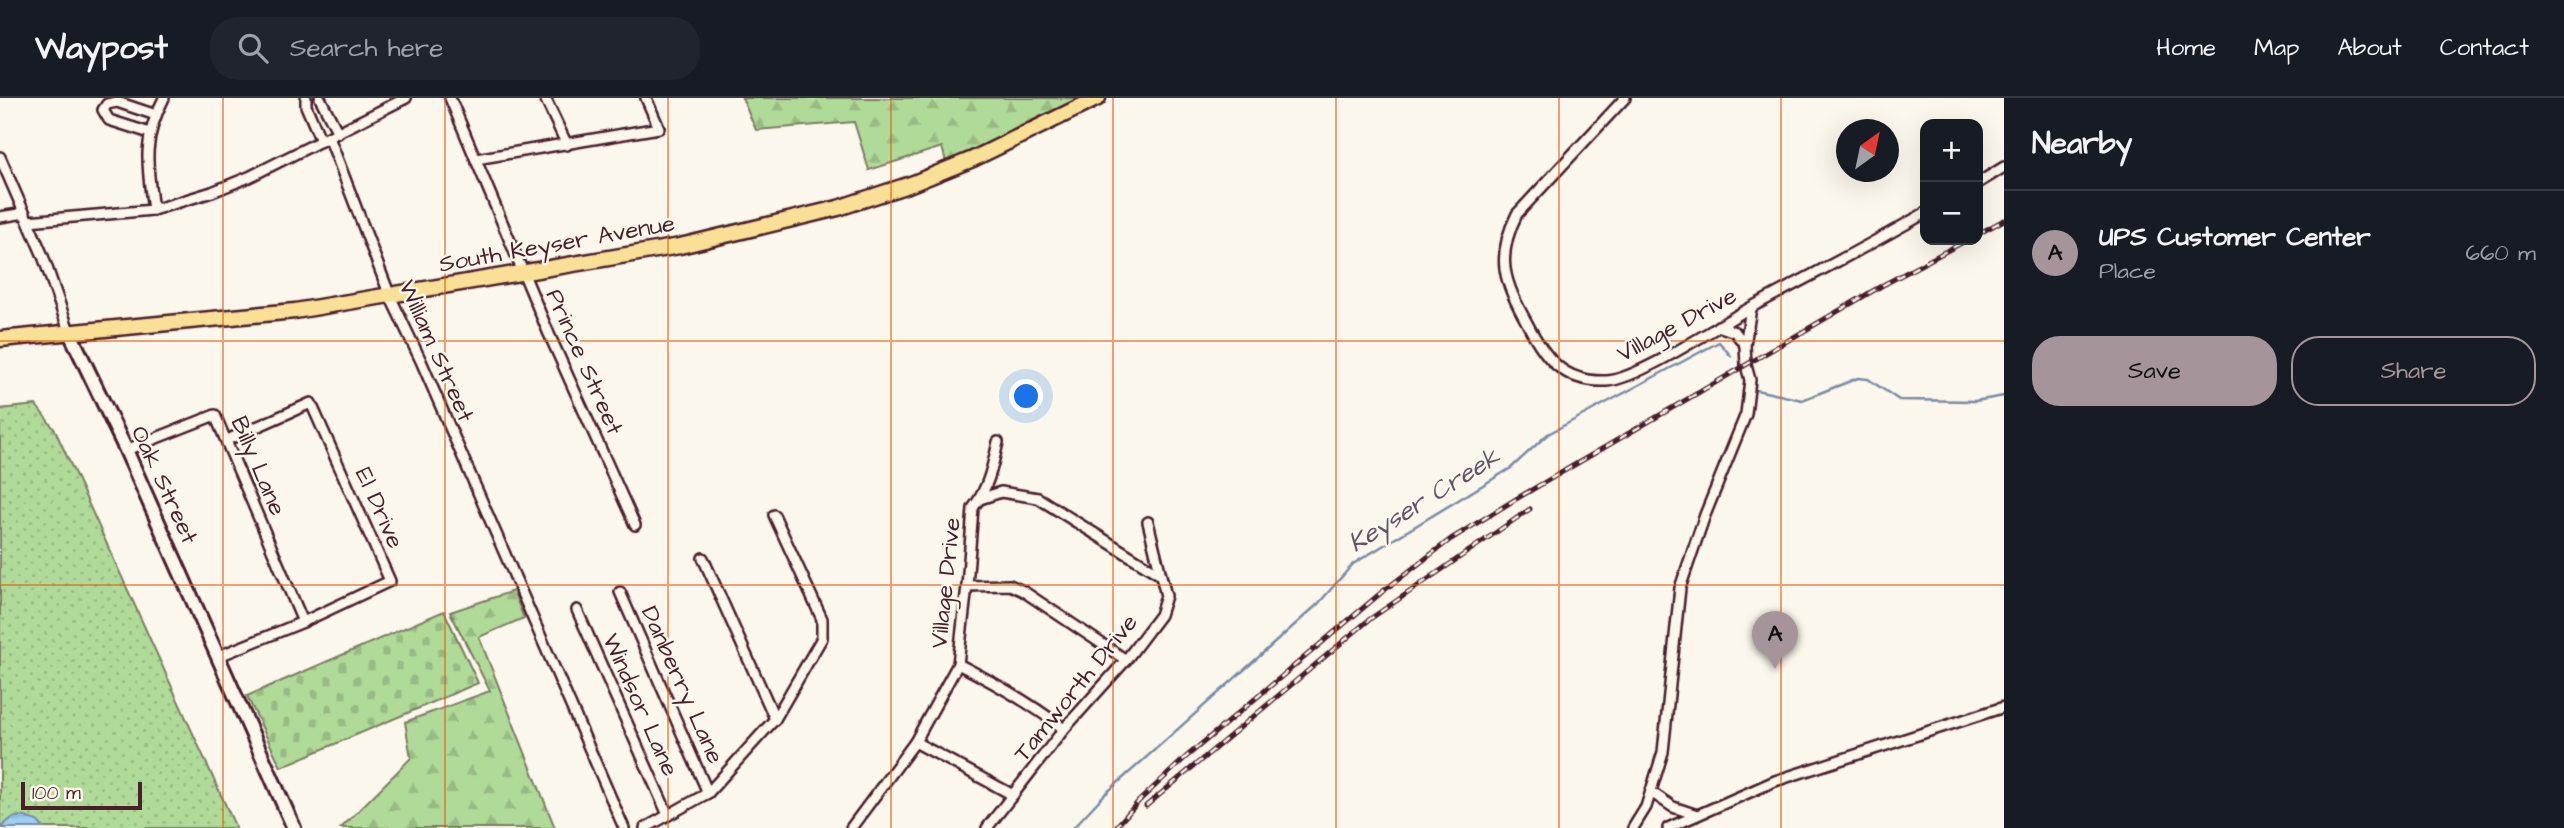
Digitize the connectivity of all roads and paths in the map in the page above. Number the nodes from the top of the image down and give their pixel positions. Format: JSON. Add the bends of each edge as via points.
{"nodes":[{"id":1,"x":164,"y":98,"type":"edge"},
{"id":2,"x":306,"y":98,"type":"edge"},
{"id":3,"x":320,"y":98,"type":"edge"},
{"id":4,"x":406,"y":98,"type":"edge"},
{"id":5,"x":450,"y":98,"type":"edge"},
{"id":6,"x":545,"y":98,"type":"edge"},
{"id":7,"x":646,"y":98,"type":"edge"},
{"id":8,"x":1098,"y":98,"type":"edge"},
{"id":9,"x":1625,"y":98,"type":"edge"},
{"id":10,"x":156,"y":115,"type":"junction"},
{"id":11,"x":150,"y":133,"type":"junction"},
{"id":12,"x":329,"y":137,"type":"junction"},
{"id":13,"x":567,"y":145,"type":"junction"},
{"id":14,"x":0,"y":157,"type":"edge"},
{"id":15,"x":476,"y":159,"type":"junction"},
{"id":16,"x":2004,"y":167,"type":"edge"},
{"id":17,"x":1980,"y":182,"type":"edge"},
{"id":18,"x":153,"y":210,"type":"junction"},
{"id":19,"x":1920,"y":216,"type":"edge"},
{"id":20,"x":0,"y":217,"type":"edge"},
{"id":21,"x":26,"y":217,"type":"junction"},
{"id":22,"x":525,"y":273,"type":"junction"},
{"id":23,"x":390,"y":296,"type":"junction"},
{"id":24,"x":1751,"y":308,"type":"junction"},
{"id":25,"x":1718,"y":326,"type":"junction"},
{"id":26,"x":69,"y":331,"type":"junction"},
{"id":27,"x":0,"y":339,"type":"edge"},
{"id":28,"x":1745,"y":345,"type":"junction"},
{"id":29,"x":227,"y":440,"type":"junction"},
{"id":30,"x":998,"y":442,"type":"dead end"},
{"id":31,"x":126,"y":450,"type":"junction"},
{"id":32,"x":980,"y":499,"type":"junction"},
{"id":33,"x":774,"y":515,"type":"dead end"},
{"id":34,"x":1148,"y":522,"type":"dead end"},
{"id":35,"x":635,"y":525,"type":"dead end"},
{"id":36,"x":703,"y":558,"type":"dead end"},
{"id":37,"x":1159,"y":574,"type":"junction"},
{"id":38,"x":967,"y":586,"type":"junction"},
{"id":39,"x":620,"y":592,"type":"dead end"},
{"id":40,"x":577,"y":610,"type":"dead end"},
{"id":41,"x":303,"y":622,"type":"junction"},
{"id":42,"x":219,"y":656,"type":"junction"},
{"id":43,"x":1126,"y":660,"type":"junction"},
{"id":44,"x":958,"y":664,"type":"junction"},
{"id":45,"x":2004,"y":708,"type":"edge"},
{"id":46,"x":775,"y":719,"type":"junction"},
{"id":47,"x":1064,"y":729,"type":"junction"},
{"id":48,"x":915,"y":741,"type":"junction"},
{"id":49,"x":1651,"y":792,"type":"junction"},
{"id":50,"x":708,"y":793,"type":"junction"},
{"id":51,"x":1013,"y":795,"type":"junction"},
{"id":52,"x":668,"y":815,"type":"junction"},
{"id":53,"x":1697,"y":815,"type":"junction"},
{"id":54,"x":294,"y":828,"type":"edge"},
{"id":55,"x":624,"y":828,"type":"edge"},
{"id":56,"x":645,"y":828,"type":"edge"},
{"id":57,"x":851,"y":828,"type":"edge"},
{"id":58,"x":986,"y":828,"type":"edge"},
{"id":59,"x":1633,"y":828,"type":"edge"},
{"id":60,"x":1668,"y":828,"type":"edge"}],
"edges":[{"from":1,"to":10,"type":"street"},
{"from":2,"to":12,"type":"street","via":[[306,106]]},
{"from":3,"to":12,"type":"street"},
{"from":4,"to":12,"type":"street"},
{"from":5,"to":15,"type":"street","name":"Prince Street"},
{"from":6,"to":13,"type":"street"},
{"from":7,"to":13,"type":"street","via":[[659,128]]},
{"from":8,"to":22,"type":"main road","name":"South Keyser Avenue","via":[[973,159],[838,208],[680,246]]},
{"from":9,"to":25,"type":"street","name":"Village Drive","via":[[1517,214],[1507,234],[1505,271],[1521,313],[1543,354],[1555,365],[1579,378],[1606,381],[1622,378]]},
{"from":10,"to":11,"type":"street"},
{"from":10,"to":11,"type":"street","via":[[117,102],[103,110],[109,120]]},
{"from":11,"to":18,"type":"street","via":[[147,165]]},
{"from":12,"to":18,"type":"street","via":[[249,177]]},
{"from":12,"to":23,"type":"street","name":"William Street"},
{"from":13,"to":15,"type":"street"},
{"from":14,"to":21,"type":"street","name":"Oak Street"},
{"from":15,"to":22,"type":"street","name":"Prince Street"},
{"from":16,"to":17,"type":"street"},
{"from":18,"to":21,"type":"street"},
{"from":19,"to":24,"type":"street","name":"Village Drive"},
{"from":20,"to":21,"type":"street"},
{"from":21,"to":26,"type":"street","name":"Oak Street"},
{"from":22,"to":23,"type":"main road","name":"South Keyser Avenue"},
{"from":22,"to":35,"type":"street","name":"Prince Street"},
{"from":23,"to":26,"type":"main road","name":"South Keyser Avenue","via":[[295,310]]},
{"from":23,"to":55,"type":"street","name":"William Street"},
{"from":24,"to":25,"type":"street","name":"Village Drive"},
{"from":24,"to":28,"type":"street"},
{"from":25,"to":28,"type":"street","via":[[1735,332]]},
{"from":26,"to":27,"type":"main road","name":"South Keyser Avenue"},
{"from":26,"to":31,"type":"street","name":"Oak Street"},
{"from":28,"to":49,"type":"street","via":[[1750,380],[1746,414],[1680,587],[1663,752]]},
{"from":29,"to":31,"type":"street","name":"Billy Lane","via":[[215,415]]},
{"from":29,"to":41,"type":"street","name":"Billy Lane"},
{"from":29,"to":41,"type":"street","name":"El Drive","via":[[311,403],[390,581]]},
{"from":30,"to":32,"type":"street","name":"Village Drive"},
{"from":31,"to":42,"type":"street","name":"Oak Street"},
{"from":32,"to":37,"type":"street","via":[[1001,492],[1038,498]]},
{"from":32,"to":38,"type":"street","name":"Village Drive","via":[[971,521]]},
{"from":33,"to":46,"type":"street","via":[[822,619],[822,638]]},
{"from":34,"to":37,"type":"street","name":"Tamworth Drive"},
{"from":36,"to":46,"type":"street"},
{"from":37,"to":43,"type":"street","name":"Tamworth Drive","via":[[1166,596],[1160,615]]},
{"from":38,"to":43,"type":"street","via":[[1010,585],[1023,591]]},
{"from":38,"to":44,"type":"street","name":"Village Drive"},
{"from":39,"to":50,"type":"street","name":"Danberry Lane"},
{"from":40,"to":52,"type":"street","name":"Windsor Lane"},
{"from":41,"to":42,"type":"street","name":"El Drive"},
{"from":42,"to":54,"type":"street","name":"Oak Street"},
{"from":43,"to":47,"type":"street","name":"Tamworth Drive"},
{"from":44,"to":47,"type":"street"},
{"from":44,"to":48,"type":"street","name":"Village Drive"},
{"from":45,"to":53,"type":"street","via":[[1775,781]]},
{"from":46,"to":50,"type":"street"},
{"from":47,"to":51,"type":"street","name":"Tamworth Drive"},
{"from":48,"to":51,"type":"street"},
{"from":48,"to":57,"type":"street","name":"Village Drive"},
{"from":49,"to":53,"type":"street","via":[[1673,807]]},
{"from":49,"to":59,"type":"street"},
{"from":50,"to":52,"type":"street"},
{"from":51,"to":58,"type":"street","name":"Tamworth Drive"},
{"from":52,"to":56,"type":"street"},
{"from":53,"to":60,"type":"street"}]}
